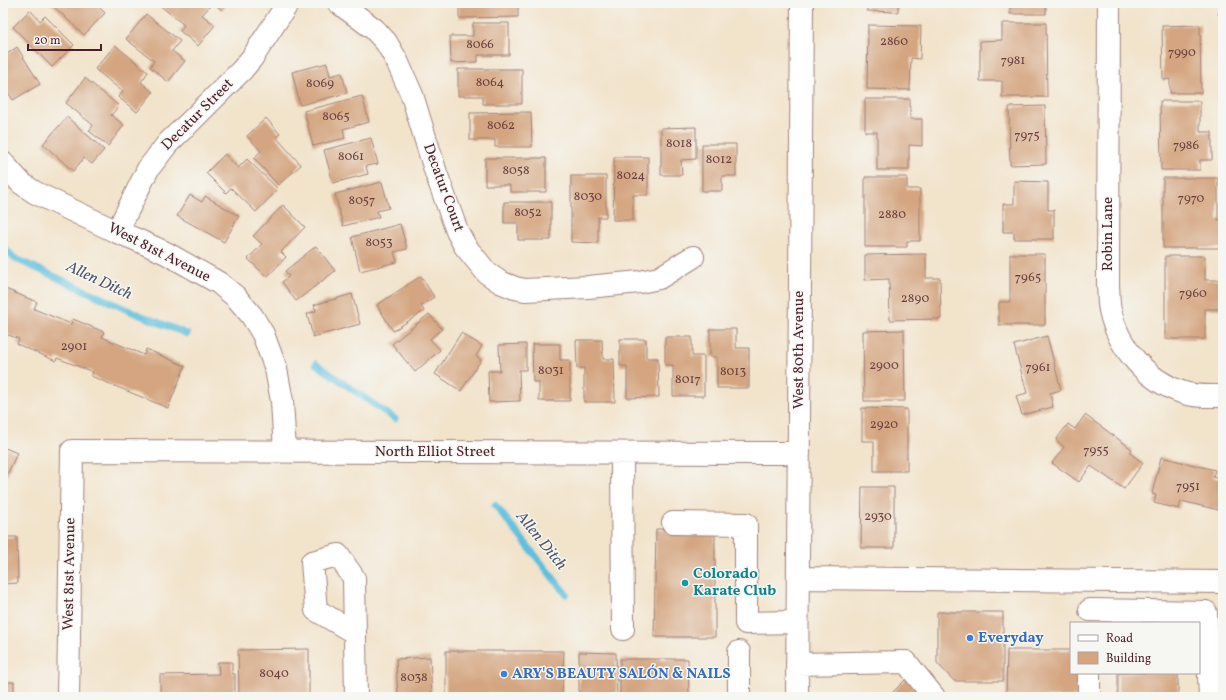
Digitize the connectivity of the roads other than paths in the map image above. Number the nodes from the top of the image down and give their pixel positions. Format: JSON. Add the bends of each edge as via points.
{"nodes":[{"id":1,"x":288,"y":3,"type":"edge"},
{"id":2,"x":339,"y":3,"type":"edge"},
{"id":3,"x":802,"y":3,"type":"edge"},
{"id":4,"x":1109,"y":3,"type":"edge"},
{"id":5,"x":3,"y":163,"type":"edge"},
{"id":6,"x":117,"y":232,"type":"junction"},
{"id":7,"x":693,"y":257,"type":"dead end"},
{"id":8,"x":1223,"y":396,"type":"edge"},
{"id":9,"x":72,"y":451,"type":"joint"},
{"id":10,"x":285,"y":451,"type":"junction"},
{"id":11,"x":622,"y":453,"type":"junction"},
{"id":12,"x":799,"y":453,"type":"junction"},
{"id":13,"x":674,"y":523,"type":"dead end"},
{"id":14,"x":798,"y":578,"type":"junction"},
{"id":15,"x":1090,"y":580,"type":"junction"},
{"id":16,"x":1223,"y":582,"type":"edge"},
{"id":17,"x":1089,"y":617,"type":"edge"},
{"id":18,"x":798,"y":622,"type":"junction"},
{"id":19,"x":623,"y":629,"type":"dead end"},
{"id":20,"x":355,"y":633,"type":"dead end"},
{"id":21,"x":739,"y":652,"type":"dead end"},
{"id":22,"x":797,"y":664,"type":"junction"},
{"id":23,"x":1089,"y":674,"type":"edge"},
{"id":24,"x":68,"y":697,"type":"edge"},
{"id":25,"x":356,"y":697,"type":"edge"},
{"id":26,"x":739,"y":697,"type":"edge"},
{"id":27,"x":797,"y":697,"type":"edge"},
{"id":28,"x":934,"y":697,"type":"edge"},
{"id":29,"x":1088,"y":697,"type":"edge"},
{"id":30,"x":1210,"y":697,"type":"edge"}],
"edges":[{"from":1,"to":6,"type":"street","name":"Decatur Street","via":[[242,70],[168,143],[148,169]]},
{"from":2,"to":7,"type":"street","name":"Decatur Court","via":[[374,29],[386,42],[397,61],[412,95],[457,231],[465,246],[487,273],[500,282],[525,290],[640,282],[658,278]]},
{"from":3,"to":12,"type":"street","name":"West 80th Avenue"},
{"from":4,"to":8,"type":"street","name":"Robin Lane","via":[[1108,286],[1113,321],[1124,346],[1151,376],[1184,393]]},
{"from":5,"to":6,"type":"street","name":"West 81st Avenue","via":[[21,183],[34,192]]},
{"from":6,"to":10,"type":"street","name":"West 81st Avenue","via":[[166,253],[219,283],[236,297],[252,316],[263,334],[276,369],[282,401]]},
{"from":9,"to":10,"type":"street","name":"North Elliot Street"},
{"from":9,"to":24,"type":"street","name":"West 81st Avenue"},
{"from":10,"to":11,"type":"street","name":"North Elliot Street"},
{"from":11,"to":12,"type":"street","name":"North Elliot Street"},
{"from":11,"to":19,"type":"street"},
{"from":12,"to":14,"type":"street","name":"West 80th Avenue"},
{"from":13,"to":18,"type":"street","via":[[746,524],[746,622]]},
{"from":14,"to":15,"type":"street"},
{"from":14,"to":18,"type":"street","name":"West 80th Avenue"},
{"from":15,"to":16,"type":"street"},
{"from":15,"to":17,"type":"street"},
{"from":17,"to":30,"type":"street","via":[[1206,612]]},
{"from":18,"to":22,"type":"street","name":"West 80th Avenue"},
{"from":20,"to":25,"type":"street"},
{"from":21,"to":26,"type":"street"},
{"from":22,"to":27,"type":"street","name":"West 80th Avenue"},
{"from":22,"to":28,"type":"street","via":[[906,662]]},
{"from":23,"to":29,"type":"street"}]}
